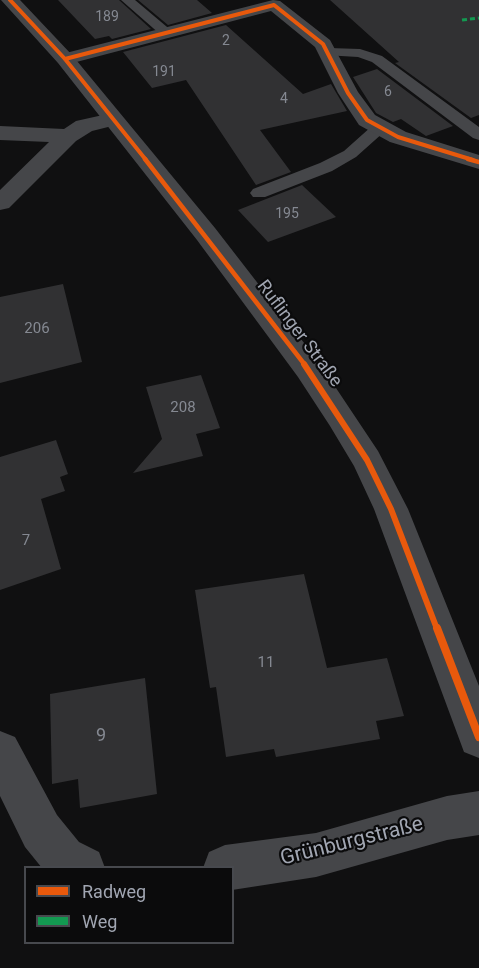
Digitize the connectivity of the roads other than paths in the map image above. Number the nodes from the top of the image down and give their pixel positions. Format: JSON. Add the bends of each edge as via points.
{"nodes":[{"id":1,"x":10,"y":0,"type":"edge"},
{"id":2,"x":127,"y":0,"type":"edge"},
{"id":3,"x":276,"y":2,"type":"edge"},
{"id":4,"x":166,"y":32,"type":"junction"},
{"id":5,"x":329,"y":52,"type":"junction"},
{"id":6,"x":65,"y":59,"type":"junction"},
{"id":7,"x":112,"y":119,"type":"junction"},
{"id":8,"x":378,"y":129,"type":"junction"},
{"id":9,"x":0,"y":133,"type":"edge"},
{"id":10,"x":479,"y":135,"type":"edge"},
{"id":11,"x":68,"y":136,"type":"junction"},
{"id":12,"x":479,"y":162,"type":"edge"},
{"id":13,"x":259,"y":193,"type":"dead end"},
{"id":14,"x":0,"y":203,"type":"edge"},
{"id":15,"x":479,"y":737,"type":"edge"},
{"id":16,"x":0,"y":752,"type":"edge"},
{"id":17,"x":479,"y":813,"type":"edge"},
{"id":18,"x":81,"y":866,"type":"edge"},
{"id":19,"x":233,"y":866,"type":"edge"}],
"edges":[{"from":1,"to":6,"type":"street","name":"Ruflinger Straße"},
{"from":2,"to":4,"type":"lane"},
{"from":3,"to":4,"type":"street"},
{"from":3,"to":5,"type":"street"},
{"from":4,"to":6,"type":"street"},
{"from":5,"to":8,"type":"street","via":[[357,108]]},
{"from":5,"to":10,"type":"lane","via":[[360,53],[377,59]]},
{"from":6,"to":7,"type":"street","name":"Ruflinger Straße"},
{"from":7,"to":11,"type":"street","via":[[84,126]]},
{"from":7,"to":15,"type":"street","name":"Ruflinger Straße","via":[[206,234],[308,369],[367,460],[424,590]]},
{"from":8,"to":12,"type":"street"},
{"from":8,"to":13,"type":"lane","via":[[350,154],[326,168]]},
{"from":9,"to":11,"type":"street"},
{"from":11,"to":14,"type":"street"},
{"from":16,"to":18,"type":"street","via":[[41,831],[63,858]]},
{"from":17,"to":19,"type":"street","name":"Grünburgstraße","via":[[447,818],[316,855]]}]}
